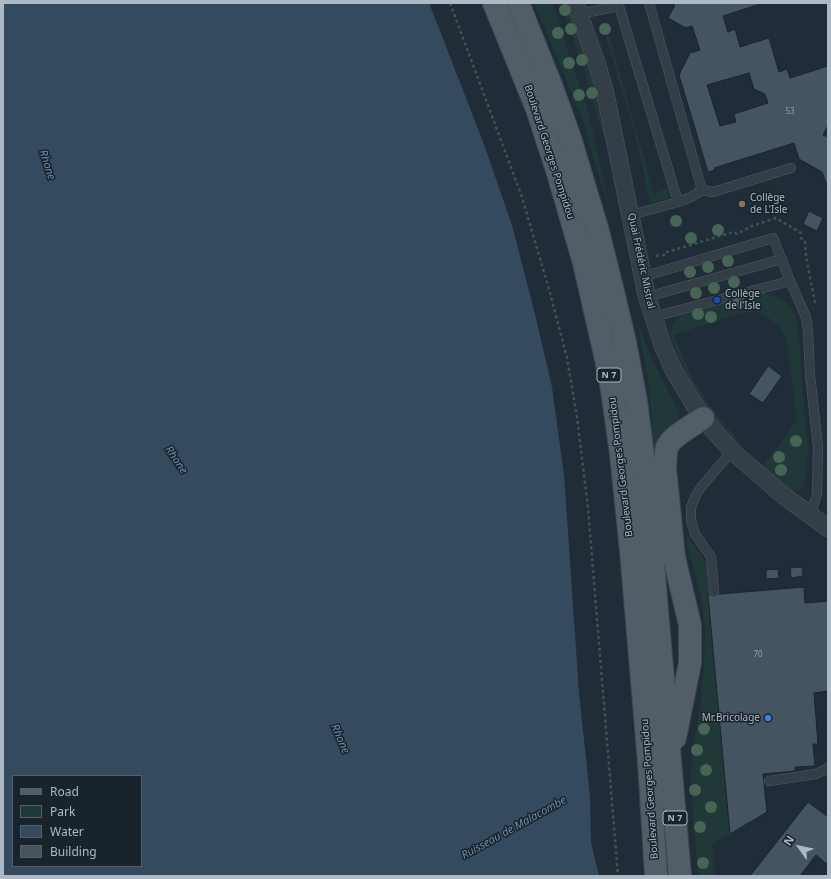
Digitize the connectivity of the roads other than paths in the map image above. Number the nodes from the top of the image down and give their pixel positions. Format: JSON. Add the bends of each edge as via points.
{"nodes":[{"id":1,"x":494,"y":3,"type":"edge"},
{"id":2,"x":518,"y":3,"type":"edge"},
{"id":3,"x":649,"y":3,"type":"edge"},
{"id":4,"x":577,"y":8,"type":"edge"},
{"id":5,"x":791,"y":168,"type":"dead end"},
{"id":6,"x":702,"y":190,"type":"junction"},
{"id":7,"x":678,"y":202,"type":"junction"},
{"id":8,"x":631,"y":215,"type":"junction"},
{"id":9,"x":782,"y":259,"type":"junction"},
{"id":10,"x":642,"y":277,"type":"junction"},
{"id":11,"x":790,"y":280,"type":"junction"},
{"id":12,"x":647,"y":297,"type":"junction"},
{"id":13,"x":653,"y":318,"type":"junction"},
{"id":14,"x":703,"y":418,"type":"junction"},
{"id":15,"x":732,"y":451,"type":"junction"},
{"id":16,"x":810,"y":516,"type":"junction"},
{"id":17,"x":828,"y":528,"type":"edge"},
{"id":18,"x":714,"y":592,"type":"dead end"},
{"id":19,"x":670,"y":761,"type":"junction"},
{"id":20,"x":828,"y":768,"type":"edge"},
{"id":21,"x":769,"y":781,"type":"dead end"},
{"id":22,"x":656,"y":876,"type":"edge"},
{"id":23,"x":680,"y":876,"type":"edge"}],
"edges":[{"from":1,"to":22,"type":"main road","name":"Boulevard Georges Pompidou","number":"N 7","via":[[537,109],[557,170],[584,263],[611,384],[631,551]]},
{"from":2,"to":19,"type":"main road","name":"Boulevard Georges Pompidou","number":"N 7","via":[[570,138],[597,228],[625,342],[645,471]]},
{"from":3,"to":6,"type":"lane"},
{"from":4,"to":7,"type":"lane","via":[[619,6]]},
{"from":4,"to":8,"type":"street","name":"Quai Frédéric Mistral","via":[[605,92]]},
{"from":5,"to":6,"type":"lane","via":[[713,192]]},
{"from":6,"to":7,"type":"lane","via":[[691,198]]},
{"from":7,"to":8,"type":"lane"},
{"from":8,"to":10,"type":"street","name":"Quai Frédéric Mistral"},
{"from":9,"to":10,"type":"lane","via":[[773,238]]},
{"from":9,"to":11,"type":"lane"},
{"from":9,"to":12,"type":"lane"},
{"from":10,"to":12,"type":"street","name":"Quai Frédéric Mistral"},
{"from":11,"to":13,"type":"lane"},
{"from":11,"to":16,"type":"lane","via":[[806,317],[818,447],[818,494]]},
{"from":12,"to":13,"type":"street","name":"Quai Frédéric Mistral"},
{"from":13,"to":14,"type":"street","name":"Quai Frédéric Mistral","via":[[673,369]]},
{"from":14,"to":15,"type":"street","name":"Quai Frédéric Mistral"},
{"from":14,"to":19,"type":"main road","via":[[671,441],[666,453],[665,468],[674,557],[690,625],[690,663]]},
{"from":15,"to":16,"type":"street","name":"Quai Frédéric Mistral"},
{"from":15,"to":18,"type":"lane","via":[[702,486],[691,507],[694,534],[711,557]]},
{"from":16,"to":17,"type":"street","name":"Quai Frédéric Mistral"},
{"from":19,"to":23,"type":"main road","name":"Boulevard Georges Pompidou","number":"N 7"},
{"from":20,"to":21,"type":"lane","via":[[816,774]]}]}
